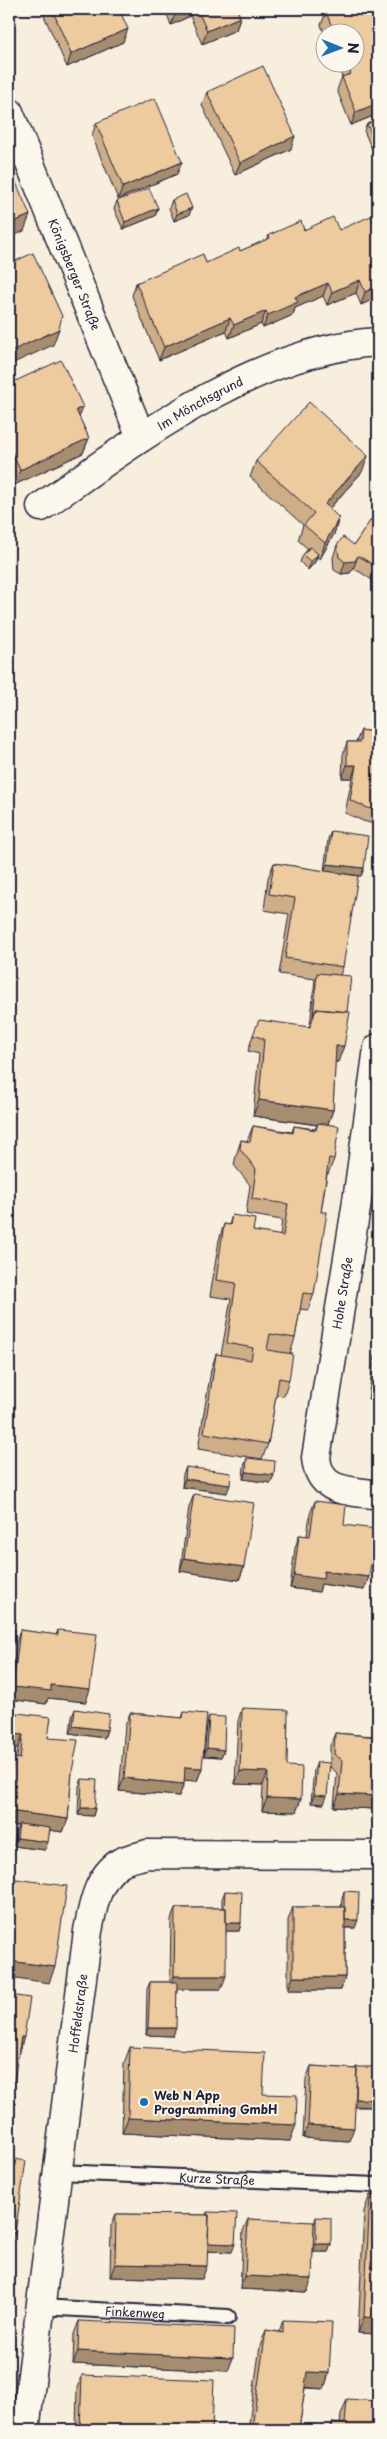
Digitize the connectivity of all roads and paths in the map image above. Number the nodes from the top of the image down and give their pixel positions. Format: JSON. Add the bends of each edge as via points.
{"nodes":[{"id":1,"x":9,"y":112,"type":"edge"},
{"id":2,"x":378,"y":342,"type":"edge"},
{"id":3,"x":141,"y":437,"type":"junction"},
{"id":4,"x":41,"y":507,"type":"dead end"},
{"id":5,"x":378,"y":1048,"type":"edge"},
{"id":6,"x":367,"y":1210,"type":"edge"},
{"id":7,"x":378,"y":1495,"type":"edge"},
{"id":8,"x":378,"y":1855,"type":"edge"},
{"id":9,"x":57,"y":2172,"type":"junction"},
{"id":10,"x":377,"y":2184,"type":"dead end"},
{"id":11,"x":40,"y":2307,"type":"junction"},
{"id":12,"x":228,"y":2317,"type":"dead end"},
{"id":13,"x":9,"y":2423,"type":"edge"},
{"id":14,"x":24,"y":2430,"type":"edge"}],
"edges":[{"from":1,"to":3,"type":"street","name":"Königsberger Straße"},
{"from":2,"to":3,"type":"street","name":"Im Mönchsgrund","via":[[347,344],[289,361],[244,380]]},
{"from":3,"to":4,"type":"street","name":"Im Mönchsgrund"},
{"from":5,"to":6,"type":"street","name":"Hohe Straße"},
{"from":6,"to":7,"type":"street","name":"Hohe Straße","via":[[316,1458],[318,1471],[333,1487]]},
{"from":8,"to":9,"type":"street","name":"Hoffeldstraße","via":[[147,1854],[121,1861],[106,1875],[95,1896],[88,1931]]},
{"from":9,"to":10,"type":"lane","name":"Kurze Straße"},
{"from":9,"to":11,"type":"street","name":"Hoffeldstraße"},
{"from":11,"to":12,"type":"lane","name":"Finkenweg"},
{"from":11,"to":14,"type":"street","name":"Hoffeldstraße"},
{"from":13,"to":14,"type":"street"}]}
